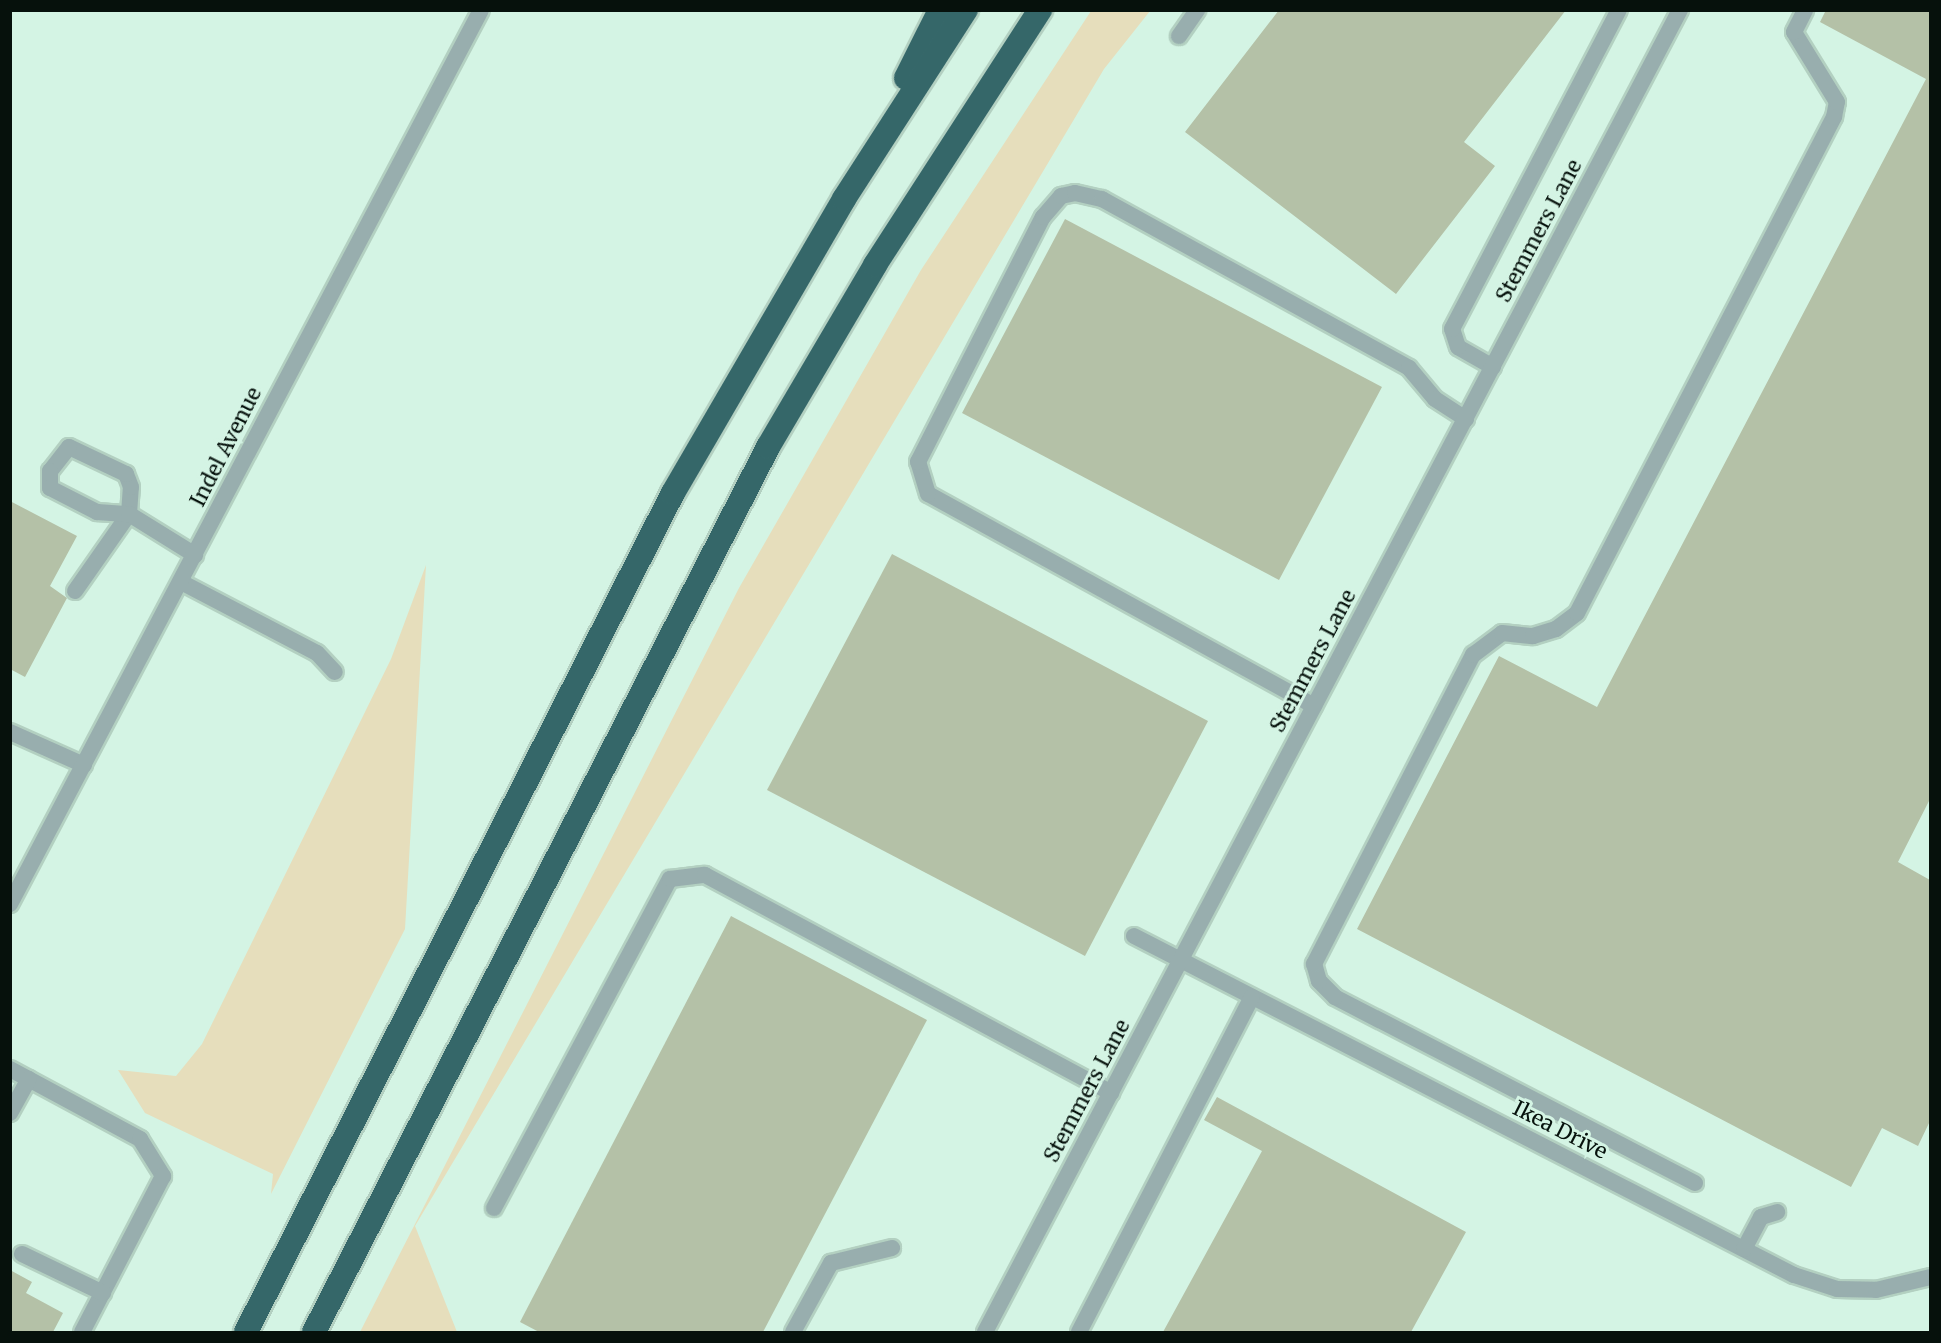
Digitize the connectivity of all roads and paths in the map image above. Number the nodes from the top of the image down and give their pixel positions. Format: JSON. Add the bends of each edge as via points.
{"nodes":[{"id":1,"x":481,"y":10,"type":"edge"},
{"id":2,"x":940,"y":10,"type":"edge"},
{"id":3,"x":966,"y":10,"type":"edge"},
{"id":4,"x":1040,"y":10,"type":"edge"},
{"id":5,"x":1197,"y":10,"type":"edge"},
{"id":6,"x":1619,"y":10,"type":"edge"},
{"id":7,"x":1680,"y":10,"type":"edge"},
{"id":8,"x":1805,"y":10,"type":"edge"},
{"id":9,"x":1179,"y":36,"type":"dead end"},
{"id":10,"x":843,"y":199,"type":"junction"},
{"id":11,"x":1493,"y":367,"type":"junction"},
{"id":12,"x":1466,"y":419,"type":"junction"},
{"id":13,"x":129,"y":514,"type":"junction"},
{"id":14,"x":195,"y":555,"type":"junction"},
{"id":15,"x":181,"y":582,"type":"junction"},
{"id":16,"x":75,"y":591,"type":"dead end"},
{"id":17,"x":335,"y":672,"type":"dead end"},
{"id":18,"x":1314,"y":706,"type":"junction"},
{"id":19,"x":10,"y":732,"type":"edge"},
{"id":20,"x":84,"y":765,"type":"junction"},
{"id":21,"x":10,"y":904,"type":"edge"},
{"id":22,"x":1134,"y":936,"type":"dead end"},
{"id":23,"x":1181,"y":961,"type":"junction"},
{"id":24,"x":1252,"y":998,"type":"junction"},
{"id":25,"x":10,"y":1069,"type":"edge"},
{"id":26,"x":29,"y":1079,"type":"junction"},
{"id":27,"x":1111,"y":1093,"type":"junction"},
{"id":28,"x":10,"y":1113,"type":"edge"},
{"id":29,"x":1695,"y":1182,"type":"dead end"},
{"id":30,"x":494,"y":1208,"type":"dead end"},
{"id":31,"x":1777,"y":1212,"type":"dead end"},
{"id":32,"x":892,"y":1248,"type":"dead end"},
{"id":33,"x":1744,"y":1249,"type":"junction"},
{"id":34,"x":22,"y":1254,"type":"dead end"},
{"id":35,"x":1930,"y":1277,"type":"edge"},
{"id":36,"x":103,"y":1293,"type":"junction"},
{"id":37,"x":82,"y":1332,"type":"edge"},
{"id":38,"x":246,"y":1332,"type":"edge"},
{"id":39,"x":314,"y":1332,"type":"edge"},
{"id":40,"x":794,"y":1332,"type":"edge"},
{"id":41,"x":985,"y":1332,"type":"edge"},
{"id":42,"x":1080,"y":1332,"type":"edge"}],
"edges":[{"from":1,"to":14,"type":"street","name":"Indel Avenue"},
{"from":2,"to":10,"type":"highway"},
{"from":3,"to":10,"type":"highway"},
{"from":4,"to":39,"type":"highway","via":[[875,265],[768,447]]},
{"from":5,"to":9,"type":"street"},
{"from":6,"to":11,"type":"street","via":[[1452,329],[1458,347]]},
{"from":7,"to":11,"type":"street","name":"Stemmers Lane"},
{"from":8,"to":29,"type":"street","via":[[1794,32],[1838,102],[1829,128],[1577,613],[1556,629],[1533,636],[1502,633],[1473,655],[1314,964],[1319,981],[1335,998]]},
{"from":10,"to":38,"type":"highway","via":[[641,552]]},
{"from":11,"to":12,"type":"street","name":"Stemmers Lane"},
{"from":12,"to":18,"type":"street","name":"Stemmers Lane"},
{"from":12,"to":18,"type":"street","via":[[1435,399],[1409,368],[1102,199],[1075,193],[1061,196],[1043,217],[918,462],[928,494]]},
{"from":13,"to":13,"type":"street","via":[[97,512],[50,488],[47,480],[61,453],[80,448],[126,474]]},
{"from":13,"to":14,"type":"street"},
{"from":13,"to":16,"type":"street","via":[[107,538]]},
{"from":14,"to":15,"type":"street","name":"Indel Avenue"},
{"from":15,"to":17,"type":"street","via":[[317,653]]},
{"from":15,"to":20,"type":"street","name":"Indel Avenue"},
{"from":18,"to":23,"type":"street","name":"Stemmers Lane"},
{"from":19,"to":20,"type":"street"},
{"from":20,"to":21,"type":"street","name":"Indel Avenue"},
{"from":22,"to":23,"type":"street","name":"Ikea Drive"},
{"from":23,"to":24,"type":"street","name":"Ikea Drive"},
{"from":23,"to":27,"type":"street","name":"Stemmers Lane"},
{"from":24,"to":33,"type":"street","name":"Ikea Drive"},
{"from":24,"to":42,"type":"street"},
{"from":25,"to":26,"type":"street"},
{"from":26,"to":28,"type":"street"},
{"from":26,"to":36,"type":"street","via":[[140,1139],[163,1176]]},
{"from":27,"to":30,"type":"street","via":[[705,875],[670,879]]},
{"from":27,"to":41,"type":"street","name":"Stemmers Lane"},
{"from":31,"to":33,"type":"street","via":[[1761,1217]]},
{"from":32,"to":40,"type":"street","via":[[831,1263]]},
{"from":33,"to":35,"type":"street","name":"Ikea Drive","via":[[1837,1289],[1876,1290]]},
{"from":34,"to":36,"type":"street"},
{"from":36,"to":37,"type":"street"}]}
